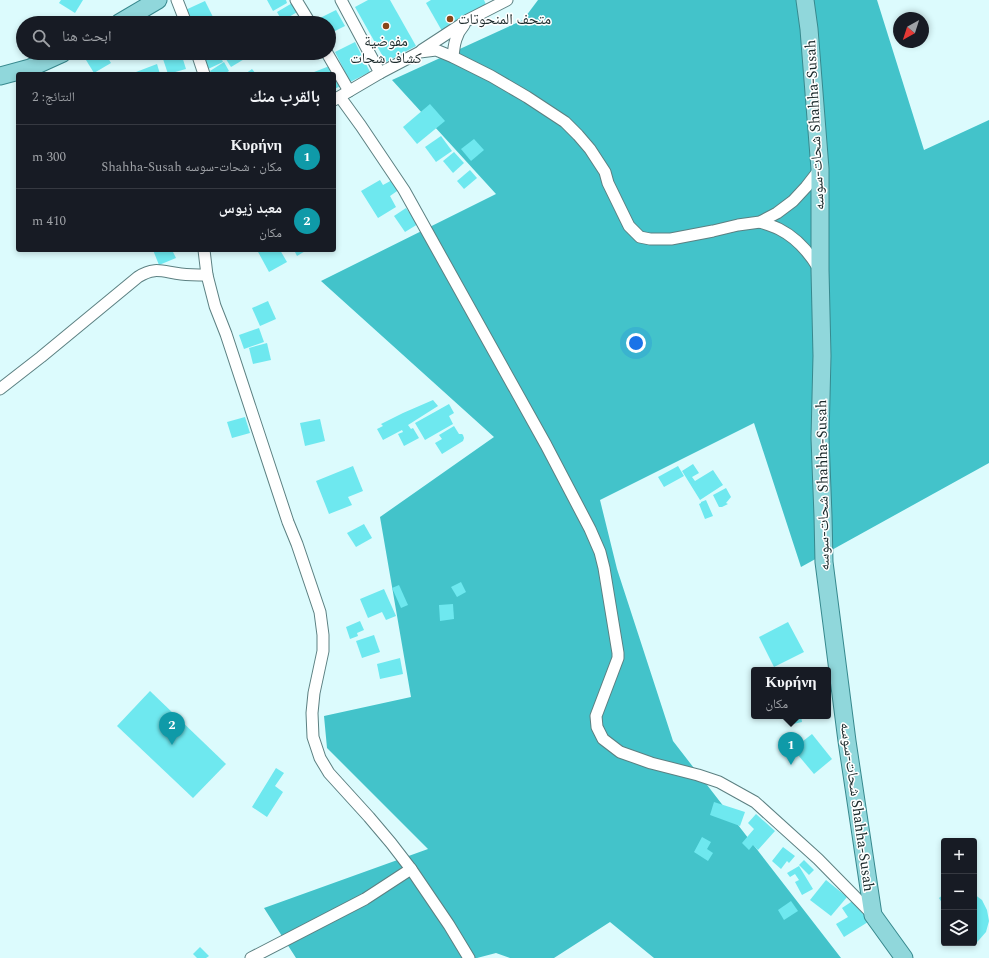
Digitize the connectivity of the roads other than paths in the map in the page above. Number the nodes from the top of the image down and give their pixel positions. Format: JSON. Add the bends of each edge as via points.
{"nodes":[{"id":1,"x":158,"y":0,"type":"edge"},
{"id":2,"x":177,"y":0,"type":"edge"},
{"id":3,"x":296,"y":0,"type":"edge"},
{"id":4,"x":342,"y":0,"type":"edge"},
{"id":5,"x":507,"y":0,"type":"edge"},
{"id":6,"x":804,"y":0,"type":"edge"},
{"id":7,"x":132,"y":16,"type":"edge"},
{"id":8,"x":183,"y":16,"type":"edge"},
{"id":9,"x":306,"y":16,"type":"edge"},
{"id":10,"x":468,"y":20,"type":"junction"},
{"id":11,"x":420,"y":52,"type":"junction"},
{"id":12,"x":453,"y":57,"type":"junction"},
{"id":13,"x":48,"y":60,"type":"edge"},
{"id":14,"x":199,"y":60,"type":"edge"},
{"id":15,"x":329,"y":60,"type":"edge"},
{"id":16,"x":203,"y":72,"type":"edge"},
{"id":17,"x":333,"y":72,"type":"edge"},
{"id":18,"x":380,"y":72,"type":"junction"},
{"id":19,"x":0,"y":76,"type":"edge"},
{"id":20,"x":336,"y":81,"type":"edge"},
{"id":21,"x":341,"y":96,"type":"edge"},
{"id":22,"x":820,"y":169,"type":"junction"},
{"id":23,"x":760,"y":222,"type":"junction"},
{"id":24,"x":204,"y":252,"type":"edge"},
{"id":25,"x":820,"y":270,"type":"junction"},
{"id":26,"x":207,"y":275,"type":"junction"},
{"id":27,"x":0,"y":389,"type":"edge"},
{"id":28,"x":411,"y":869,"type":"junction"},
{"id":29,"x":873,"y":914,"type":"junction"},
{"id":30,"x":251,"y":958,"type":"edge"},
{"id":31,"x":469,"y":958,"type":"edge"},
{"id":32,"x":904,"y":958,"type":"edge"}],
"edges":[{"from":1,"to":7,"type":"main road"},
{"from":2,"to":8,"type":"street"},
{"from":3,"to":9,"type":"street"},
{"from":4,"to":18,"type":"street"},
{"from":5,"to":10,"type":"street"},
{"from":6,"to":22,"type":"main road","name":"شحات-سوسه Shahha-Susah","via":[[809,29]]},
{"from":10,"to":11,"type":"street"},
{"from":10,"to":12,"type":"street","via":[[458,31]]},
{"from":11,"to":12,"type":"street","via":[[436,50]]},
{"from":11,"to":18,"type":"street"},
{"from":12,"to":23,"type":"street","via":[[521,93],[565,122],[590,149],[605,172],[629,226],[640,237],[650,240],[671,239]]},
{"from":13,"to":19,"type":"main road"},
{"from":14,"to":16,"type":"street"},
{"from":15,"to":17,"type":"street"},
{"from":18,"to":21,"type":"street"},
{"from":20,"to":21,"type":"street"},
{"from":21,"to":29,"type":"street","via":[[407,196],[546,445],[600,552],[618,653],[596,716],[597,727],[603,739],[620,752],[719,782],[755,802],[818,859]]},
{"from":22,"to":23,"type":"street","via":[[793,201],[778,213]]},
{"from":22,"to":25,"type":"main road","name":"شحات-سوسه Shahha-Susah"},
{"from":23,"to":25,"type":"street","via":[[779,229],[796,240]]},
{"from":24,"to":26,"type":"street"},
{"from":25,"to":29,"type":"main road","name":"شحات-سوسه Shahha-Susah","via":[[820,438],[824,562]]},
{"from":26,"to":27,"type":"street","via":[[154,270],[138,277]]},
{"from":26,"to":28,"type":"street","via":[[215,306],[320,612],[323,651],[312,713],[313,737],[320,758],[329,773]]},
{"from":28,"to":30,"type":"street","via":[[365,899]]},
{"from":28,"to":31,"type":"street"},
{"from":29,"to":32,"type":"main road","name":"شحات-سوسه Shahha-Susah"}]}
